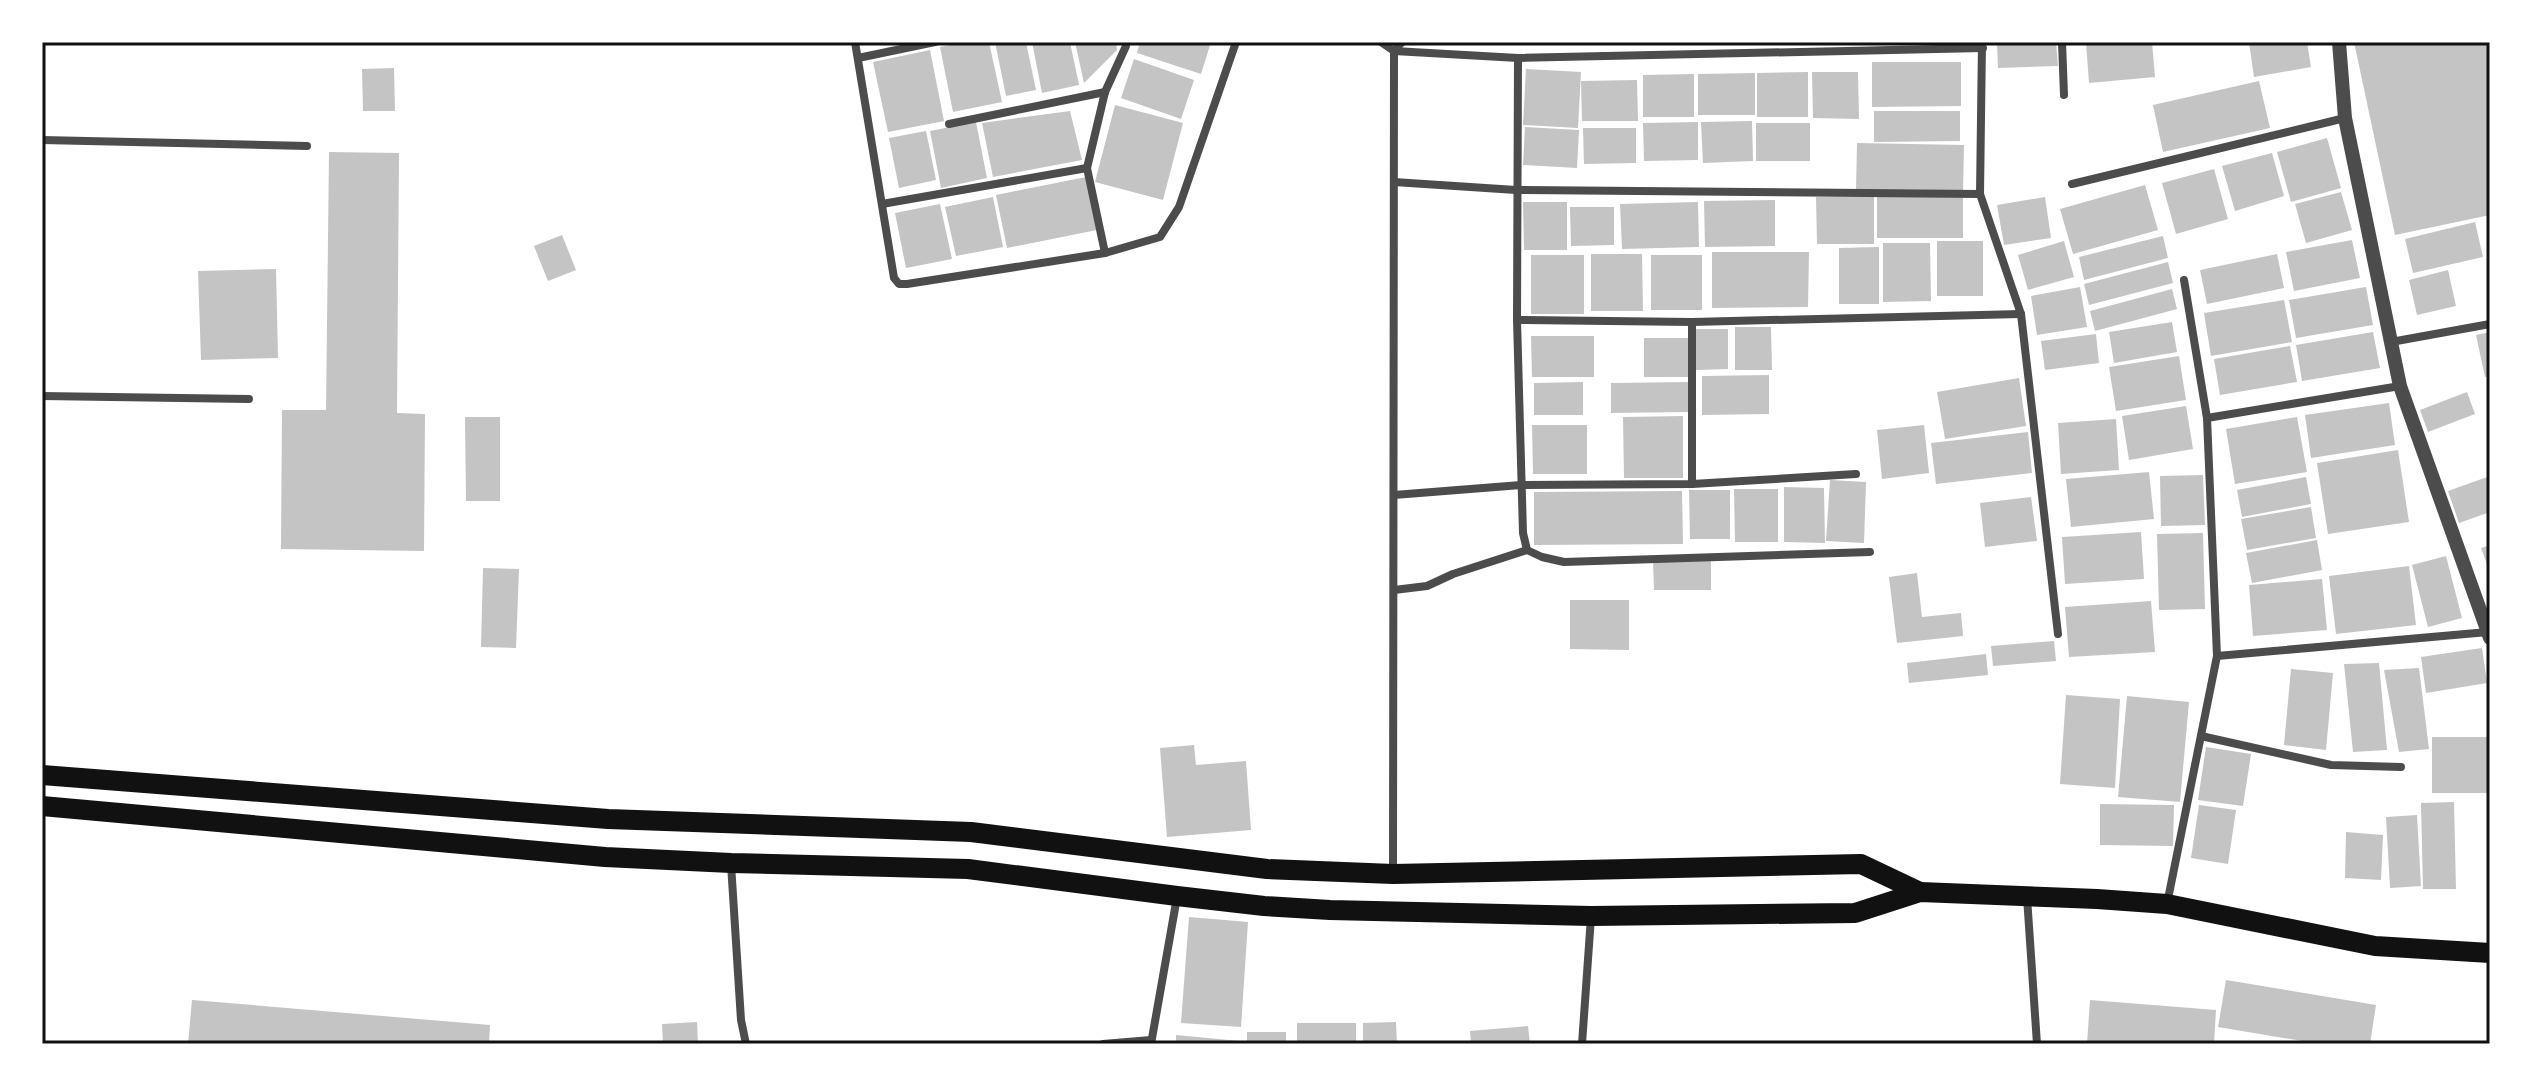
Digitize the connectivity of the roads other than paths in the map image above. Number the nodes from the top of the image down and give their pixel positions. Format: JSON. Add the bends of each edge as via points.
{"nodes":[{"id":1,"x":855,"y":42,"type":"edge"},
{"id":2,"x":935,"y":42,"type":"edge"},
{"id":3,"x":1125,"y":42,"type":"edge"},
{"id":4,"x":1236,"y":42,"type":"edge"},
{"id":5,"x":1381,"y":42,"type":"edge"},
{"id":6,"x":1402,"y":42,"type":"edge"},
{"id":7,"x":2062,"y":42,"type":"edge"},
{"id":8,"x":2339,"y":42,"type":"edge"},
{"id":9,"x":1982,"y":45,"type":"edge"},
{"id":10,"x":1394,"y":51,"type":"junction"},
{"id":11,"x":858,"y":58,"type":"junction"},
{"id":12,"x":1518,"y":58,"type":"junction"},
{"id":13,"x":1105,"y":92,"type":"junction"},
{"id":14,"x":2064,"y":95,"type":"dead end"},
{"id":15,"x":2345,"y":118,"type":"junction"},
{"id":16,"x":949,"y":124,"type":"dead end"},
{"id":17,"x":42,"y":140,"type":"edge"},
{"id":18,"x":307,"y":146,"type":"dead end"},
{"id":19,"x":1087,"y":168,"type":"junction"},
{"id":20,"x":1394,"y":182,"type":"junction"},
{"id":21,"x":2072,"y":184,"type":"dead end"},
{"id":22,"x":1516,"y":190,"type":"junction"},
{"id":23,"x":1980,"y":194,"type":"junction"},
{"id":24,"x":882,"y":204,"type":"junction"},
{"id":25,"x":1105,"y":253,"type":"junction"},
{"id":26,"x":2184,"y":280,"type":"dead end"},
{"id":27,"x":2021,"y":314,"type":"junction"},
{"id":28,"x":1517,"y":320,"type":"junction"},
{"id":29,"x":1692,"y":322,"type":"junction"},
{"id":30,"x":2490,"y":324,"type":"edge"},
{"id":31,"x":2391,"y":342,"type":"junction"},
{"id":32,"x":2400,"y":386,"type":"junction"},
{"id":33,"x":42,"y":396,"type":"edge"},
{"id":34,"x":249,"y":399,"type":"dead end"},
{"id":35,"x":2207,"y":418,"type":"junction"},
{"id":36,"x":1856,"y":474,"type":"dead end"},
{"id":37,"x":1692,"y":484,"type":"junction"},
{"id":38,"x":1521,"y":485,"type":"junction"},
{"id":39,"x":1394,"y":495,"type":"junction"},
{"id":40,"x":1527,"y":550,"type":"junction"},
{"id":41,"x":1870,"y":552,"type":"dead end"},
{"id":42,"x":1394,"y":590,"type":"junction"},
{"id":43,"x":2058,"y":634,"type":"dead end"},
{"id":44,"x":2489,"y":635,"type":"edge"},
{"id":45,"x":2217,"y":656,"type":"junction"},
{"id":46,"x":2201,"y":736,"type":"junction"},
{"id":47,"x":2401,"y":767,"type":"dead end"},
{"id":48,"x":42,"y":775,"type":"edge"},
{"id":49,"x":42,"y":806,"type":"edge"},
{"id":50,"x":731,"y":863,"type":"junction"},
{"id":51,"x":1393,"y":874,"type":"junction"},
{"id":52,"x":1920,"y":892,"type":"junction"},
{"id":53,"x":1177,"y":896,"type":"junction"},
{"id":54,"x":2027,"y":897,"type":"junction"},
{"id":55,"x":2167,"y":904,"type":"junction"},
{"id":56,"x":1591,"y":916,"type":"junction"},
{"id":57,"x":2490,"y":953,"type":"edge"},
{"id":58,"x":1151,"y":1042,"type":"edge"},
{"id":59,"x":746,"y":1044,"type":"edge"},
{"id":60,"x":1103,"y":1044,"type":"edge"},
{"id":61,"x":1582,"y":1044,"type":"edge"},
{"id":62,"x":2037,"y":1044,"type":"edge"}],
"edges":[{"from":1,"to":11,"type":"street"},
{"from":2,"to":11,"type":"street"},
{"from":3,"to":13,"type":"street"},
{"from":4,"to":25,"type":"street","via":[[1179,207],[1160,237]]},
{"from":5,"to":10,"type":"street"},
{"from":6,"to":10,"type":"street"},
{"from":7,"to":14,"type":"street"},
{"from":8,"to":15,"type":"street"},
{"from":9,"to":12,"type":"street"},
{"from":9,"to":23,"type":"street"},
{"from":10,"to":12,"type":"street"},
{"from":10,"to":20,"type":"street"},
{"from":11,"to":24,"type":"street"},
{"from":12,"to":22,"type":"street"},
{"from":13,"to":16,"type":"street"},
{"from":13,"to":19,"type":"street"},
{"from":15,"to":21,"type":"street"},
{"from":15,"to":31,"type":"street"},
{"from":17,"to":18,"type":"street"},
{"from":19,"to":24,"type":"street"},
{"from":19,"to":25,"type":"street"},
{"from":20,"to":22,"type":"street"},
{"from":20,"to":39,"type":"street"},
{"from":22,"to":23,"type":"street"},
{"from":22,"to":28,"type":"street"},
{"from":23,"to":27,"type":"street"},
{"from":24,"to":25,"type":"street","via":[[899,284]]},
{"from":26,"to":35,"type":"street"},
{"from":27,"to":29,"type":"street"},
{"from":27,"to":43,"type":"street"},
{"from":28,"to":29,"type":"street"},
{"from":28,"to":38,"type":"street"},
{"from":29,"to":37,"type":"street"},
{"from":30,"to":31,"type":"street"},
{"from":31,"to":32,"type":"street"},
{"from":32,"to":35,"type":"street"},
{"from":32,"to":44,"type":"street"},
{"from":33,"to":34,"type":"street"},
{"from":35,"to":45,"type":"street"},
{"from":36,"to":37,"type":"street"},
{"from":37,"to":38,"type":"street"},
{"from":38,"to":39,"type":"street"},
{"from":38,"to":40,"type":"street"},
{"from":39,"to":42,"type":"street"},
{"from":40,"to":41,"type":"street","via":[[1564,562]]},
{"from":40,"to":42,"type":"street","via":[[1427,586]]},
{"from":42,"to":51,"type":"street"},
{"from":44,"to":45,"type":"street"},
{"from":45,"to":46,"type":"street"},
{"from":46,"to":47,"type":"street","via":[[2331,765]]},
{"from":46,"to":55,"type":"street"},
{"from":48,"to":51,"type":"main road","via":[[608,819],[971,832],[1267,869]]},
{"from":49,"to":50,"type":"main road","via":[[458,845]]},
{"from":50,"to":53,"type":"main road","via":[[968,869]]},
{"from":50,"to":59,"type":"street"},
{"from":51,"to":52,"type":"main road","via":[[1861,864]]},
{"from":52,"to":54,"type":"main road"},
{"from":52,"to":56,"type":"main road","via":[[1855,913]]},
{"from":53,"to":56,"type":"main road","via":[[1317,909]]},
{"from":53,"to":58,"type":"street"},
{"from":54,"to":55,"type":"main road"},
{"from":54,"to":62,"type":"street"},
{"from":55,"to":57,"type":"main road","via":[[2375,946]]},
{"from":56,"to":61,"type":"street"},
{"from":58,"to":60,"type":"street"}]}
